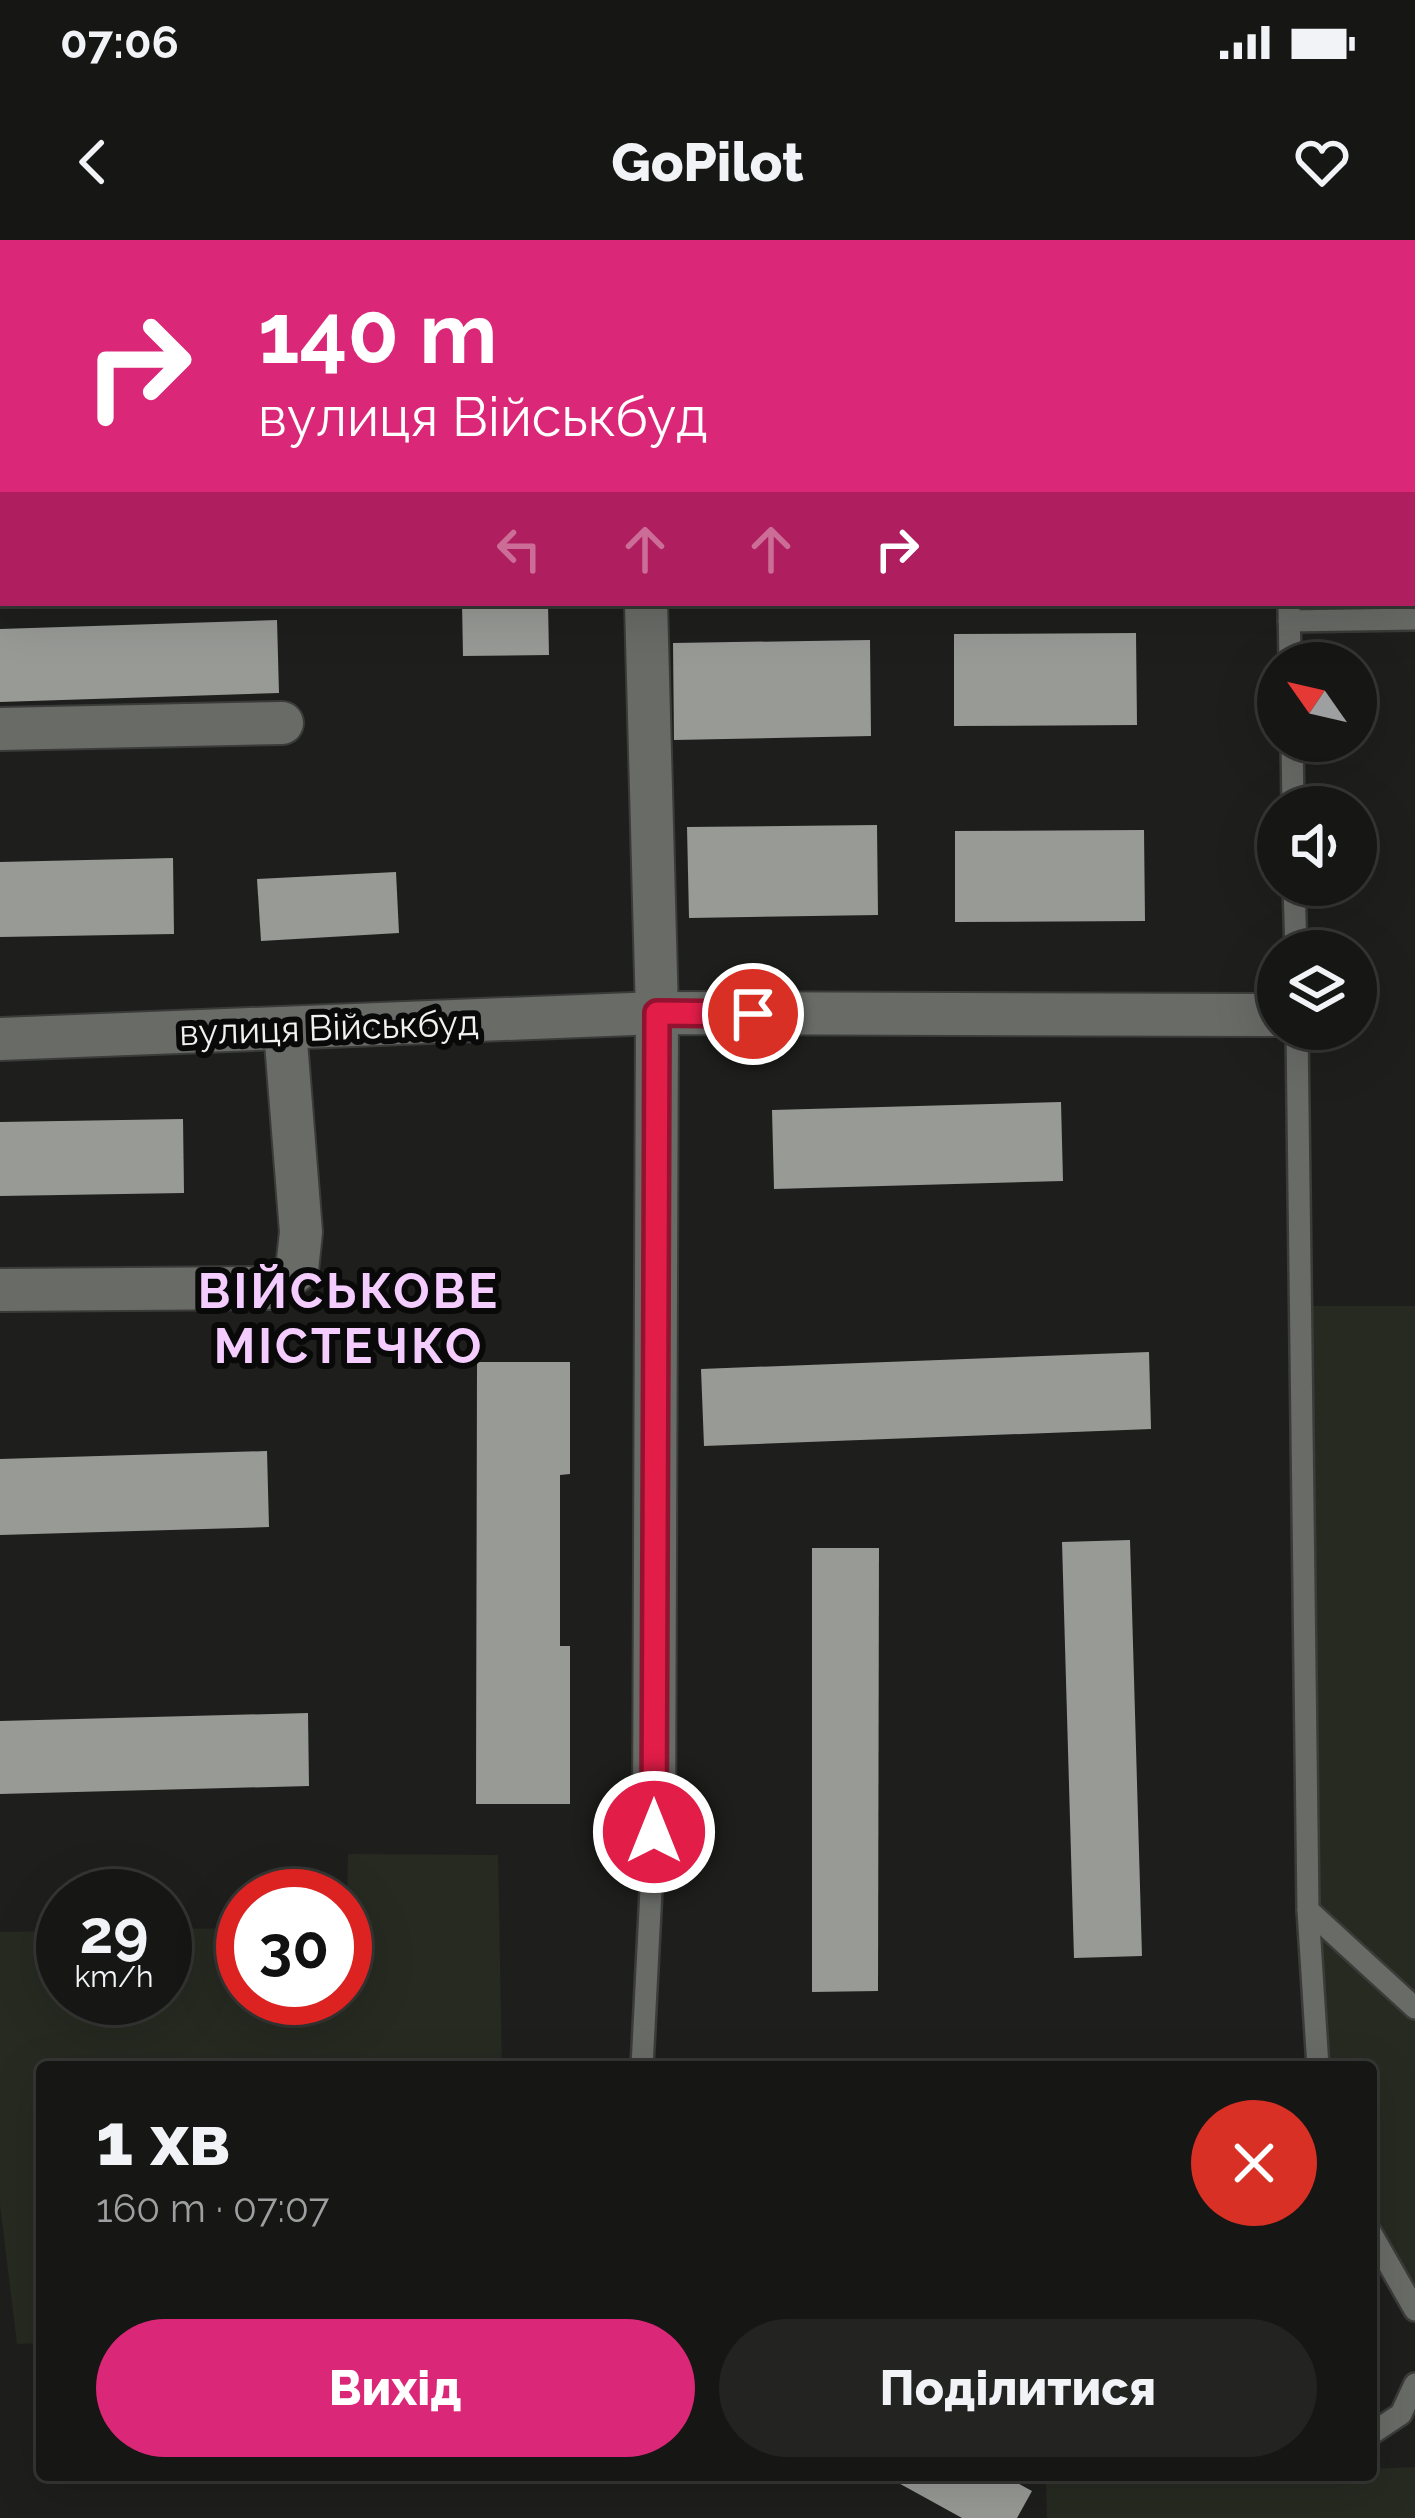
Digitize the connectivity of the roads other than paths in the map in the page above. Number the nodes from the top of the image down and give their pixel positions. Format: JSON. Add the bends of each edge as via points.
{"nodes":[{"id":1,"x":646,"y":606,"type":"edge"},
{"id":2,"x":1289,"y":612,"type":"edge"},
{"id":3,"x":1415,"y":619,"type":"edge"},
{"id":4,"x":1290,"y":642,"type":"edge"},
{"id":5,"x":282,"y":723,"type":"dead end"},
{"id":6,"x":0,"y":729,"type":"edge"},
{"id":7,"x":657,"y":1013,"type":"junction"},
{"id":8,"x":1257,"y":1015,"type":"edge"},
{"id":9,"x":285,"y":1029,"type":"junction"},
{"id":10,"x":0,"y":1039,"type":"edge"},
{"id":11,"x":1297,"y":1050,"type":"edge"},
{"id":12,"x":0,"y":1290,"type":"edge"},
{"id":13,"x":654,"y":1832,"type":"joint"},
{"id":14,"x":1308,"y":1910,"type":"junction"},
{"id":15,"x":1415,"y":2008,"type":"edge"},
{"id":16,"x":642,"y":2061,"type":"edge"},
{"id":17,"x":1318,"y":2061,"type":"edge"},
{"id":18,"x":1377,"y":2244,"type":"edge"},
{"id":19,"x":1415,"y":2310,"type":"edge"},
{"id":20,"x":1415,"y":2384,"type":"edge"},
{"id":21,"x":1377,"y":2430,"type":"edge"}],
"edges":[{"from":1,"to":7,"type":"street"},
{"from":2,"to":3,"type":"lane"},
{"from":2,"to":4,"type":"lane"},
{"from":5,"to":6,"type":"street"},
{"from":7,"to":8,"type":"street","name":"вулиця Військбуд"},
{"from":7,"to":9,"type":"street","name":"вулиця Військбуд"},
{"from":7,"to":13,"type":"street"},
{"from":9,"to":10,"type":"street","name":"вулиця Військбуд"},
{"from":9,"to":12,"type":"street","via":[[297,1270],[271,1288]]},
{"from":11,"to":14,"type":"lane"},
{"from":13,"to":16,"type":"lane"},
{"from":14,"to":15,"type":"lane"},
{"from":14,"to":17,"type":"lane"},
{"from":18,"to":19,"type":"lane"},
{"from":20,"to":21,"type":"lane","via":[[1401,2414]]}]}
